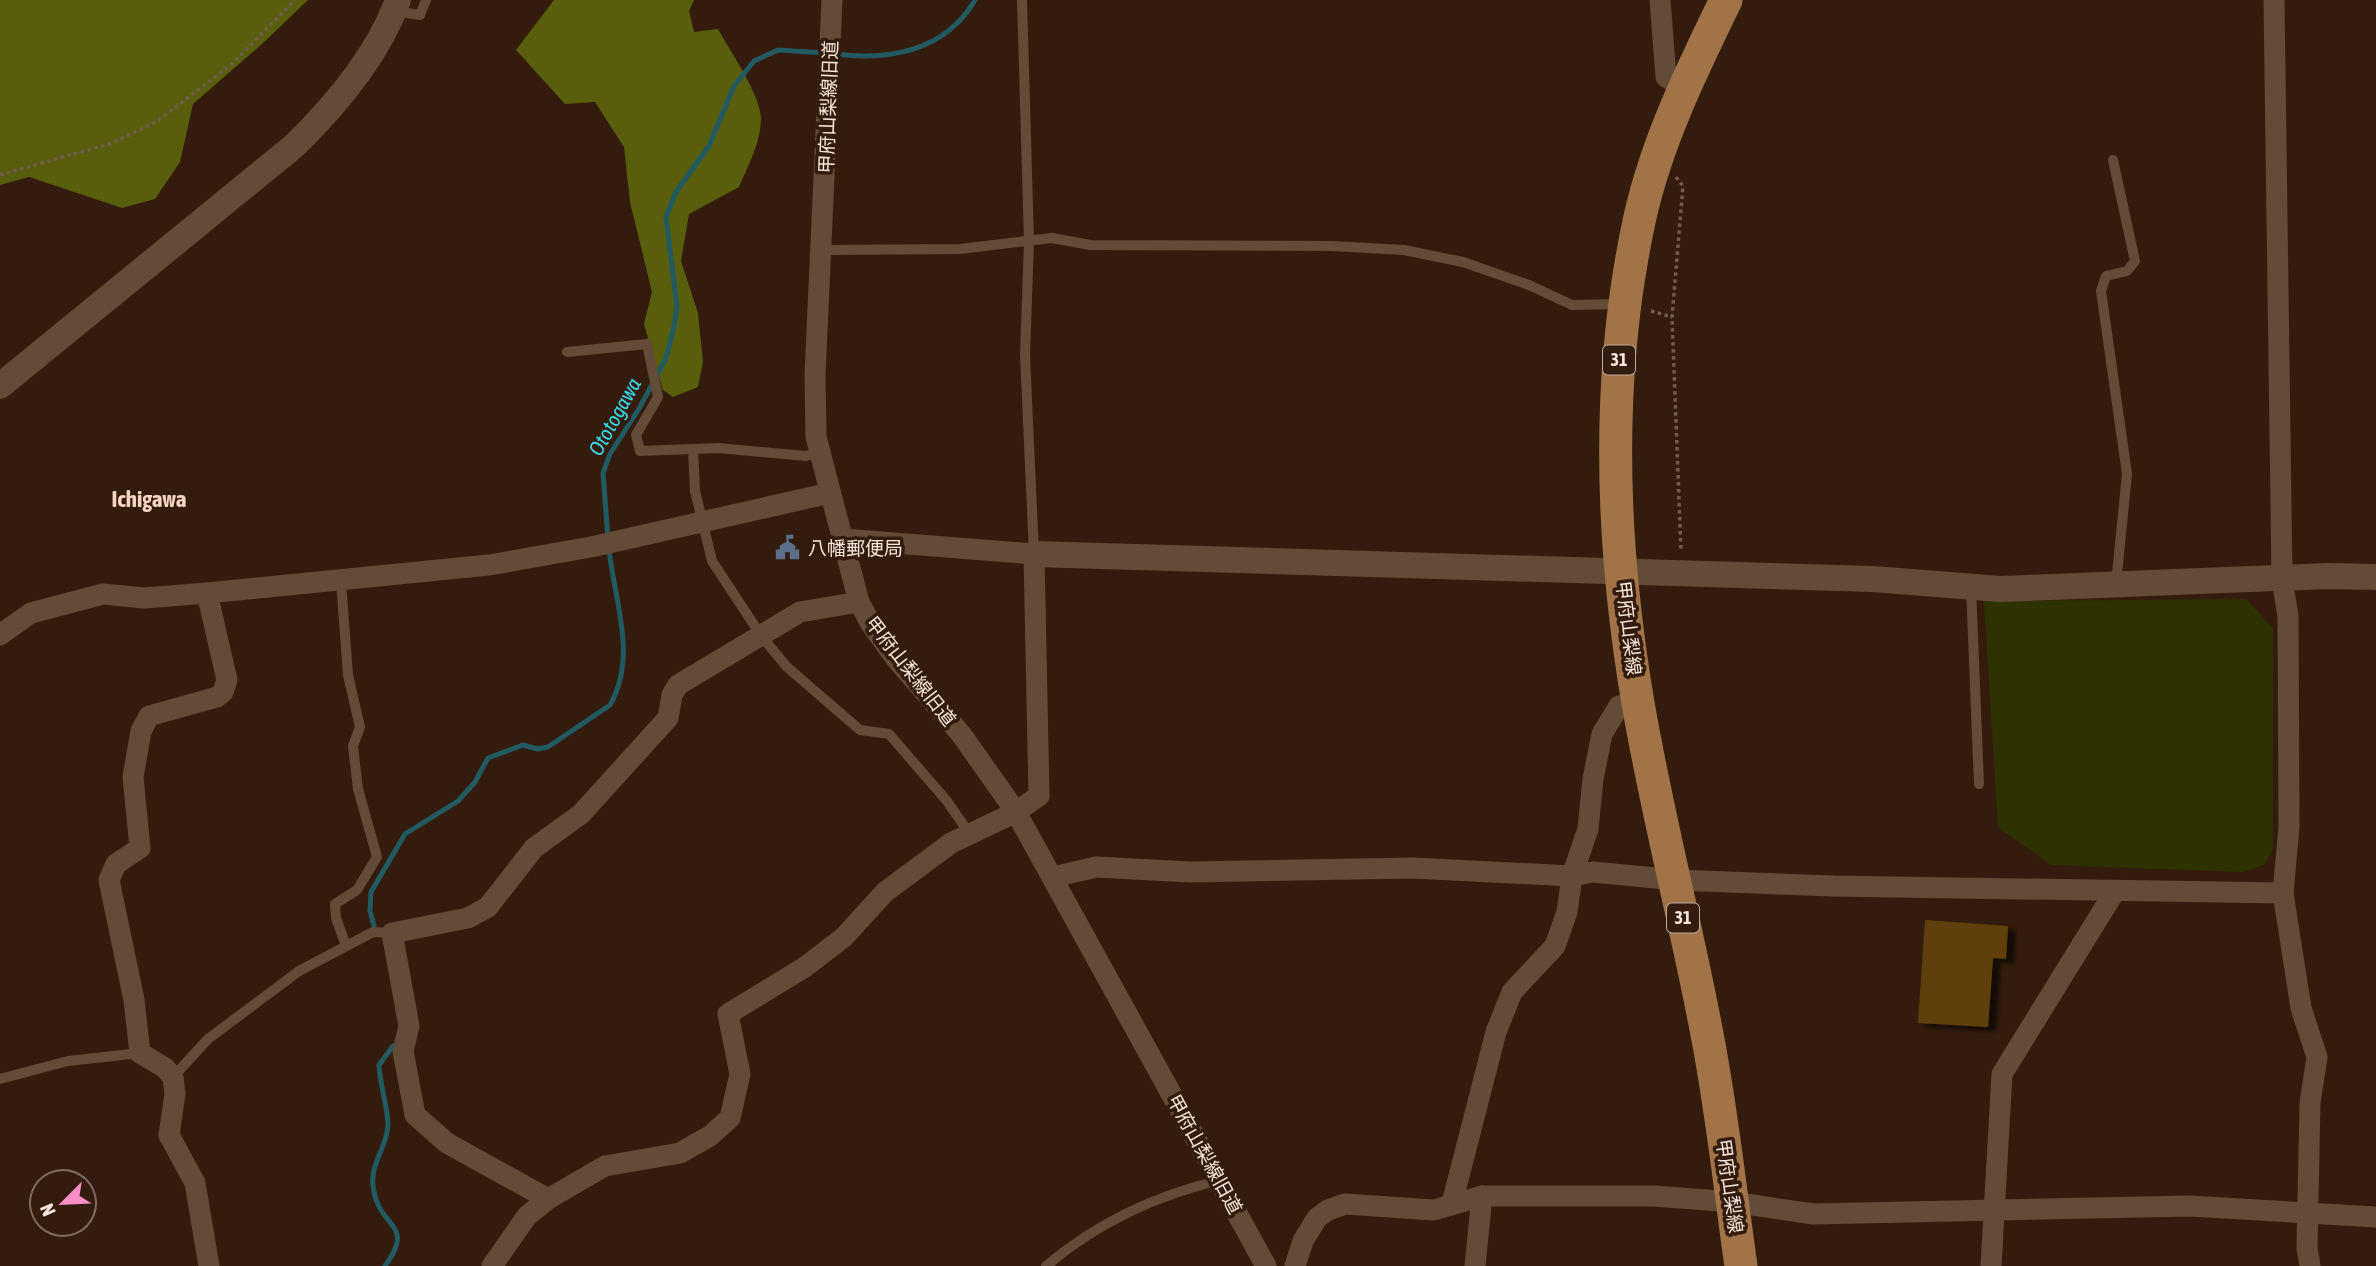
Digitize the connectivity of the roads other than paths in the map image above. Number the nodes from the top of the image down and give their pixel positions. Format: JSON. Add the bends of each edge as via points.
{"nodes":[{"id":1,"x":426,"y":0,"type":"edge"},
{"id":2,"x":832,"y":0,"type":"edge"},
{"id":3,"x":1022,"y":0,"type":"edge"},
{"id":4,"x":1660,"y":0,"type":"edge"},
{"id":5,"x":1726,"y":0,"type":"edge"},
{"id":6,"x":2274,"y":0,"type":"edge"},
{"id":7,"x":396,"y":6,"type":"edge"},
{"id":8,"x":1684,"y":88,"type":"junction"},
{"id":9,"x":2113,"y":160,"type":"dead end"},
{"id":10,"x":1029,"y":241,"type":"junction"},
{"id":11,"x":823,"y":250,"type":"junction"},
{"id":12,"x":1624,"y":304,"type":"junction"},
{"id":13,"x":567,"y":352,"type":"dead end"},
{"id":14,"x":0,"y":386,"type":"edge"},
{"id":15,"x":693,"y":449,"type":"junction"},
{"id":16,"x":820,"y":452,"type":"junction"},
{"id":17,"x":830,"y":493,"type":"junction"},
{"id":18,"x":702,"y":522,"type":"junction"},
{"id":19,"x":844,"y":539,"type":"junction"},
{"id":20,"x":1034,"y":554,"type":"junction"},
{"id":21,"x":1622,"y":571,"type":"junction"},
{"id":22,"x":2376,"y":577,"type":"edge"},
{"id":23,"x":2282,"y":579,"type":"junction"},
{"id":24,"x":341,"y":581,"type":"junction"},
{"id":25,"x":1971,"y":587,"type":"junction"},
{"id":26,"x":2116,"y":587,"type":"junction"},
{"id":27,"x":207,"y":593,"type":"junction"},
{"id":28,"x":859,"y":602,"type":"junction"},
{"id":29,"x":0,"y":635,"type":"edge"},
{"id":30,"x":762,"y":636,"type":"junction"},
{"id":31,"x":1638,"y":702,"type":"junction"},
{"id":32,"x":1979,"y":784,"type":"dead end"},
{"id":33,"x":1016,"y":812,"type":"junction"},
{"id":34,"x":969,"y":833,"type":"junction"},
{"id":35,"x":1572,"y":876,"type":"junction"},
{"id":36,"x":1053,"y":877,"type":"junction"},
{"id":37,"x":1676,"y":880,"type":"junction"},
{"id":38,"x":2115,"y":891,"type":"junction"},
{"id":39,"x":2283,"y":893,"type":"junction"},
{"id":40,"x":392,"y":933,"type":"junction"},
{"id":41,"x":346,"y":946,"type":"junction"},
{"id":42,"x":140,"y":1053,"type":"junction"},
{"id":43,"x":173,"y":1077,"type":"junction"},
{"id":44,"x":0,"y":1079,"type":"edge"},
{"id":45,"x":1221,"y":1181,"type":"junction"},
{"id":46,"x":1482,"y":1196,"type":"junction"},
{"id":47,"x":548,"y":1199,"type":"junction"},
{"id":48,"x":1733,"y":1202,"type":"junction"},
{"id":49,"x":1452,"y":1203,"type":"junction"},
{"id":50,"x":1995,"y":1211,"type":"junction"},
{"id":51,"x":2308,"y":1212,"type":"junction"},
{"id":52,"x":2376,"y":1217,"type":"edge"},
{"id":53,"x":209,"y":1266,"type":"edge"},
{"id":54,"x":492,"y":1266,"type":"edge"},
{"id":55,"x":1046,"y":1266,"type":"edge"},
{"id":56,"x":1266,"y":1266,"type":"edge"},
{"id":57,"x":1295,"y":1266,"type":"edge"},
{"id":58,"x":1475,"y":1266,"type":"edge"},
{"id":59,"x":1741,"y":1266,"type":"edge"},
{"id":60,"x":1991,"y":1266,"type":"edge"},
{"id":61,"x":2310,"y":1266,"type":"edge"}],
"edges":[{"from":1,"to":7,"type":"lane","via":[[420,15]]},
{"from":2,"to":11,"type":"street","name":"甲府山梨線旧道"},
{"from":3,"to":10,"type":"lane"},
{"from":4,"to":8,"type":"street","via":[[1666,77]]},
{"from":5,"to":8,"type":"main road","name":"甲府山梨線","number":"31"},
{"from":6,"to":23,"type":"street"},
{"from":7,"to":14,"type":"street","via":[[339,97],[293,146]]},
{"from":8,"to":12,"type":"main road","name":"甲府山梨線","number":"31","via":[[1640,216]]},
{"from":9,"to":26,"type":"lane","via":[[2136,261],[2127,271],[2106,276],[2101,291],[2127,474]]},
{"from":10,"to":11,"type":"lane","via":[[960,248]]},
{"from":10,"to":12,"type":"lane","via":[[1052,237],[1090,246],[1404,250],[1464,262],[1572,305]]},
{"from":10,"to":20,"type":"lane","via":[[1025,355]]},
{"from":11,"to":16,"type":"street","name":"甲府山梨線旧道","via":[[815,375]]},
{"from":12,"to":21,"type":"main road","name":"甲府山梨線","number":"31","via":[[1615,435]]},
{"from":13,"to":15,"type":"lane","via":[[647,344],[658,397],[636,435],[637,446],[640,451]]},
{"from":15,"to":16,"type":"lane","via":[[806,456]]},
{"from":15,"to":18,"type":"lane"},
{"from":16,"to":17,"type":"street","name":"甲府山梨線旧道"},
{"from":17,"to":18,"type":"street"},
{"from":17,"to":19,"type":"street","name":"甲府山梨線旧道"},
{"from":18,"to":24,"type":"street","via":[[489,565]]},
{"from":18,"to":30,"type":"lane","via":[[712,561]]},
{"from":19,"to":20,"type":"street"},
{"from":19,"to":28,"type":"street","name":"甲府山梨線旧道"},
{"from":20,"to":21,"type":"street"},
{"from":20,"to":33,"type":"street","via":[[1039,796]]},
{"from":21,"to":25,"type":"street","via":[[1873,579]]},
{"from":21,"to":31,"type":"main road","name":"甲府山梨線","number":"31"},
{"from":22,"to":23,"type":"street"},
{"from":23,"to":26,"type":"street"},
{"from":23,"to":39,"type":"street","via":[[2288,642],[2289,827]]},
{"from":24,"to":27,"type":"street"},
{"from":24,"to":41,"type":"lane","via":[[348,675],[360,727],[353,746],[358,789],[377,857],[357,890],[335,904],[335,918]]},
{"from":25,"to":26,"type":"street"},
{"from":25,"to":32,"type":"lane"},
{"from":27,"to":29,"type":"street","via":[[144,598],[103,594],[31,613]]},
{"from":27,"to":42,"type":"street","via":[[227,680],[223,692],[149,716],[141,731],[133,777],[140,848],[116,864],[109,880]]},
{"from":28,"to":30,"type":"street","via":[[800,612]]},
{"from":28,"to":33,"type":"street","name":"甲府山梨線旧道","via":[[897,660],[961,734]]},
{"from":30,"to":34,"type":"lane","via":[[787,667],[860,730],[889,734]]},
{"from":30,"to":40,"type":"street","via":[[678,685],[668,719],[581,814],[534,848],[488,907],[468,918]]},
{"from":31,"to":35,"type":"street","via":[[1619,706],[1602,734],[1588,829]]},
{"from":31,"to":37,"type":"main road","name":"甲府山梨線","number":"31"},
{"from":33,"to":34,"type":"street"},
{"from":33,"to":36,"type":"street","name":"甲府山梨線旧道"},
{"from":34,"to":47,"type":"street","via":[[885,892],[844,937],[728,1014],[740,1074],[735,1106],[723,1126],[680,1153],[605,1167]]},
{"from":35,"to":36,"type":"street","via":[[1413,868],[1190,872],[1097,867]]},
{"from":35,"to":37,"type":"street","via":[[1593,872]]},
{"from":35,"to":49,"type":"street","via":[[1567,912],[1555,946],[1513,992],[1496,1032]]},
{"from":36,"to":45,"type":"street","name":"甲府山梨線旧道"},
{"from":37,"to":38,"type":"street"},
{"from":37,"to":48,"type":"main road","name":"甲府山梨線","number":"31","via":[[1708,1037]]},
{"from":38,"to":39,"type":"street"},
{"from":38,"to":50,"type":"street","via":[[2002,1074]]},
{"from":39,"to":51,"type":"street","via":[[2301,1008],[2317,1056],[2309,1103]]},
{"from":40,"to":41,"type":"lane","via":[[373,932]]},
{"from":40,"to":47,"type":"street","via":[[409,1026],[403,1051],[415,1115],[447,1143]]},
{"from":41,"to":43,"type":"lane","via":[[299,971],[208,1039]]},
{"from":42,"to":43,"type":"street"},
{"from":42,"to":44,"type":"lane","via":[[68,1061]]},
{"from":43,"to":53,"type":"street","via":[[169,1135],[195,1183]]},
{"from":45,"to":55,"type":"lane","via":[[1179,1189],[1101,1226]]},
{"from":45,"to":56,"type":"street","name":"甲府山梨線旧道"},
{"from":46,"to":48,"type":"street","via":[[1654,1196]]},
{"from":46,"to":49,"type":"street"},
{"from":46,"to":58,"type":"street"},
{"from":47,"to":54,"type":"street","via":[[527,1216]]},
{"from":48,"to":50,"type":"street","via":[[1813,1214]]},
{"from":48,"to":59,"type":"main road","name":"甲府山梨線","number":"31"},
{"from":49,"to":57,"type":"street","via":[[1434,1210],[1345,1204],[1328,1210],[1317,1217]]},
{"from":50,"to":51,"type":"street","via":[[2189,1206]]},
{"from":50,"to":60,"type":"street"},
{"from":51,"to":52,"type":"street"},
{"from":51,"to":61,"type":"street"}]}
